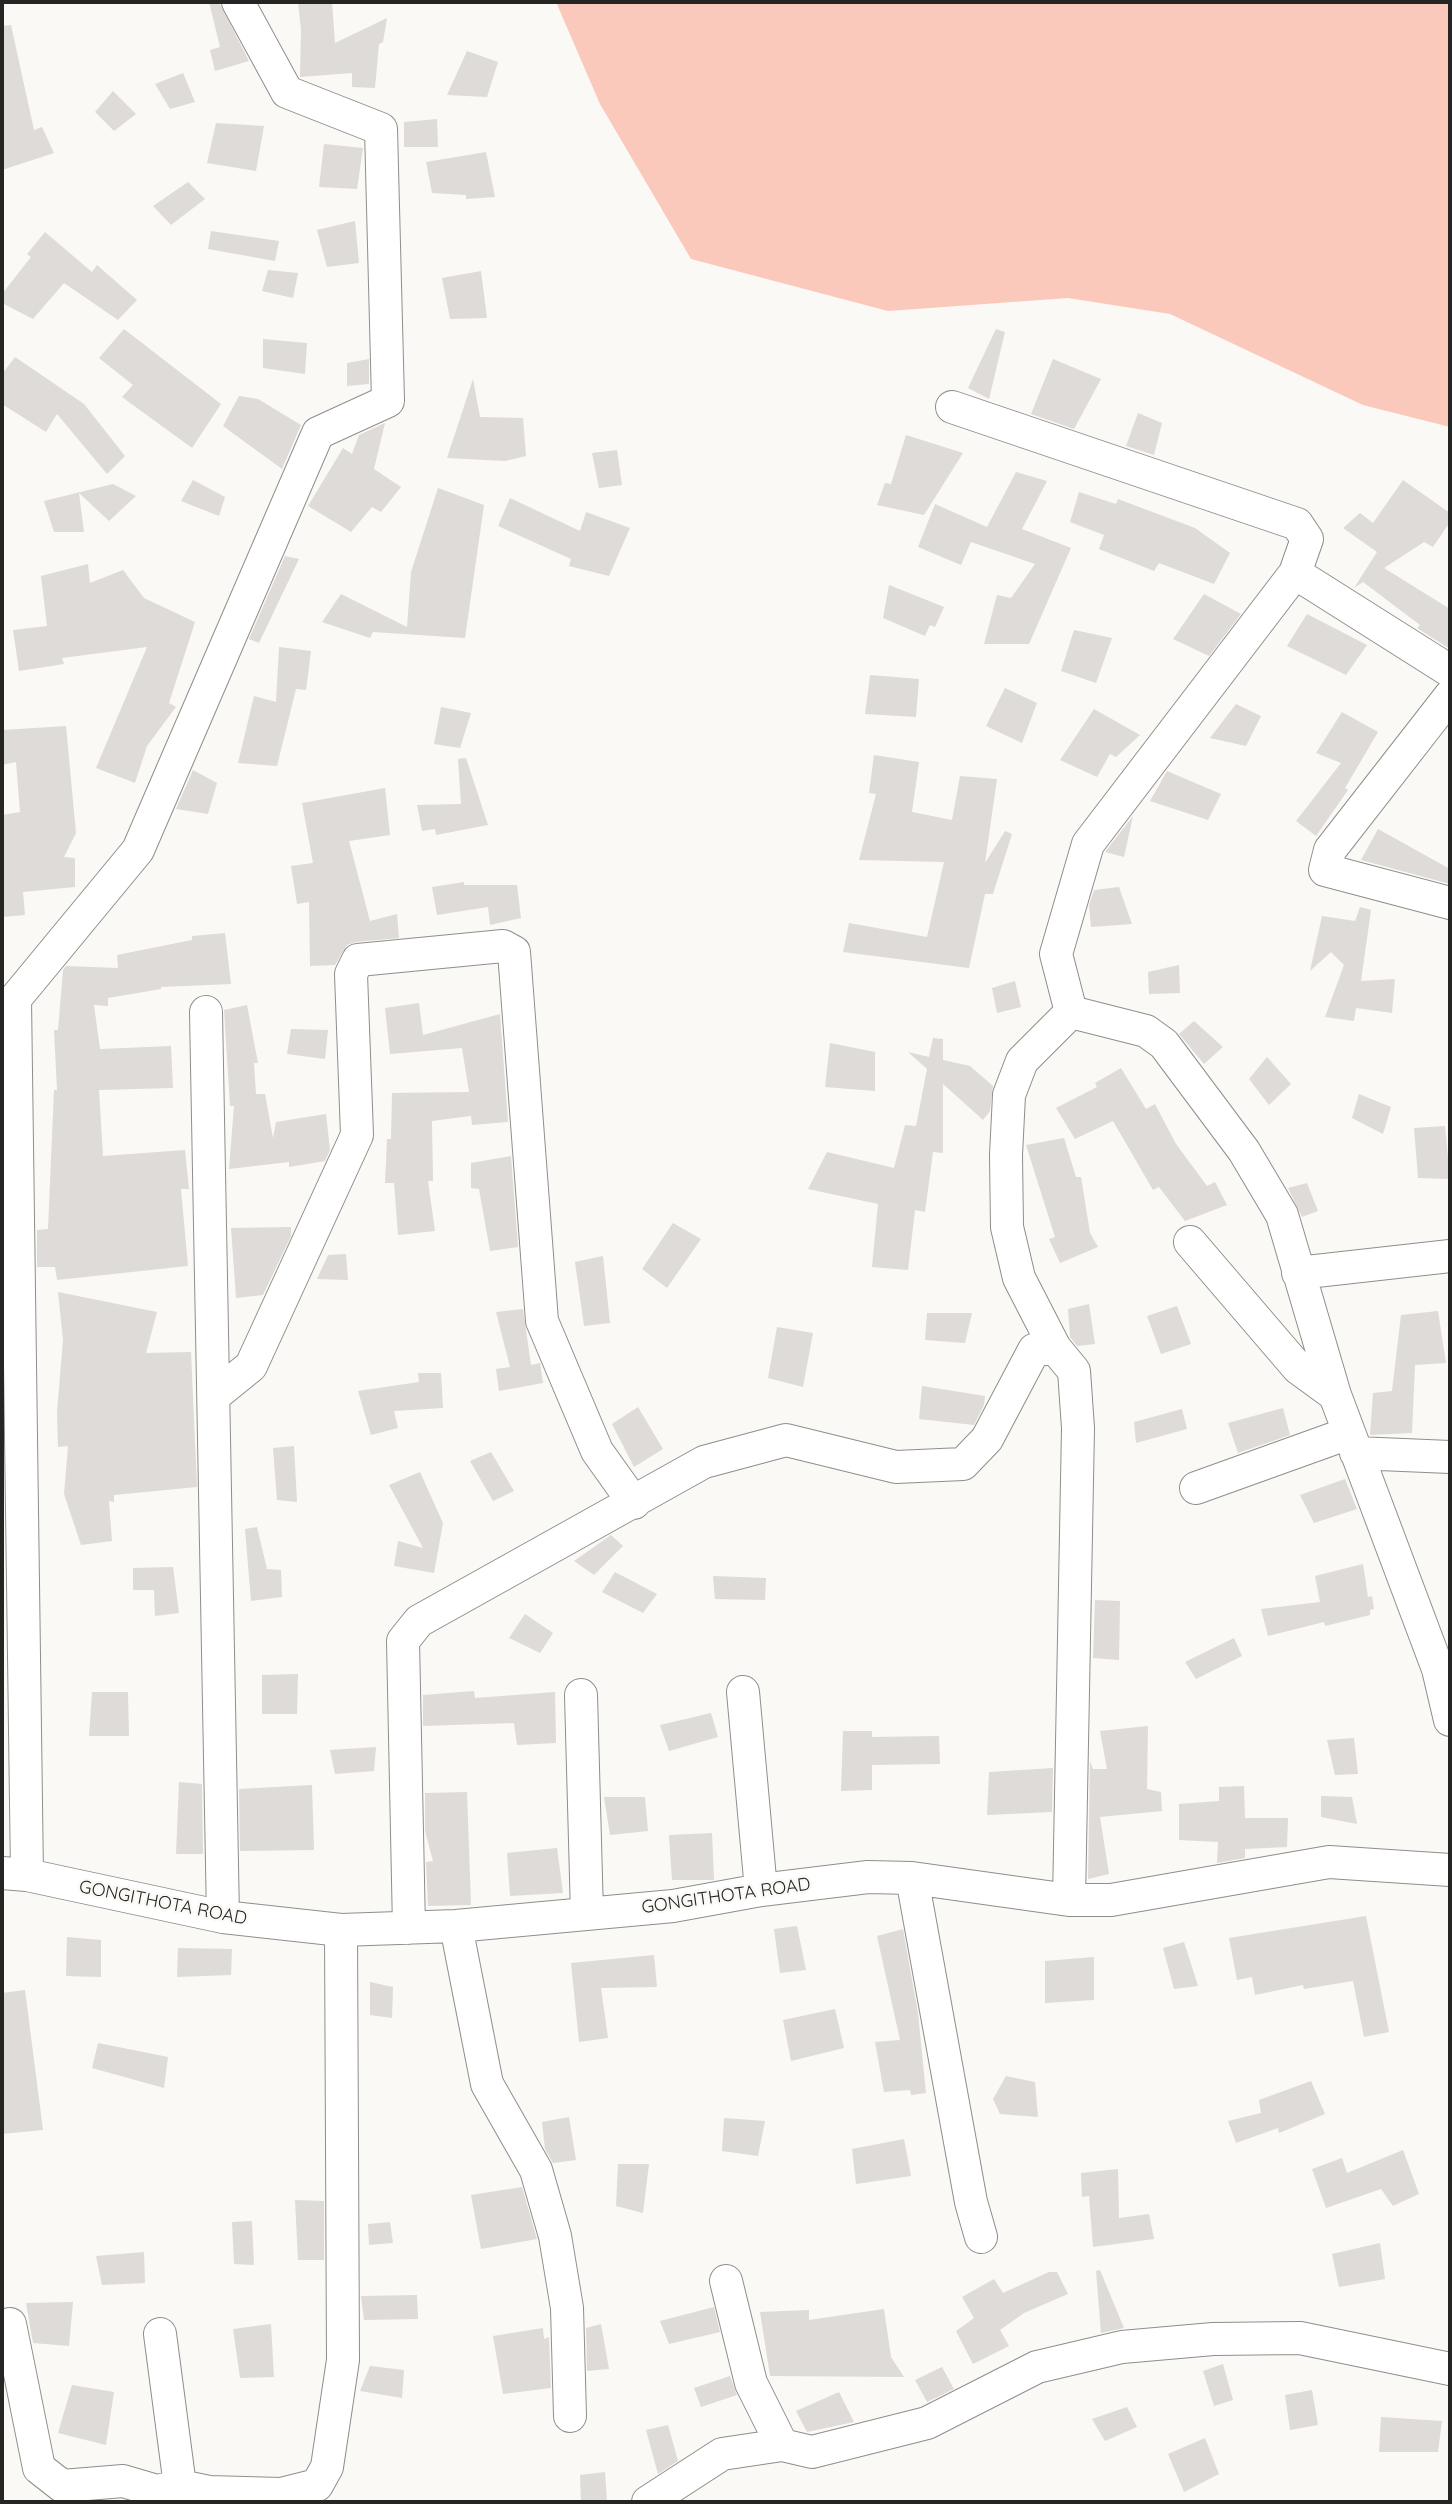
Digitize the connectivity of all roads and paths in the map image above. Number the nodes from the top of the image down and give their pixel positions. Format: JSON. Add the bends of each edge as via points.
{"nodes":[{"id":1,"x":238,"y":2,"type":"edge"},
{"id":2,"x":952,"y":407,"type":"dead end"},
{"id":3,"x":1295,"y":573,"type":"junction"},
{"id":4,"x":1450,"y":671,"type":"edge"},
{"id":5,"x":1450,"y":696,"type":"edge"},
{"id":6,"x":1450,"y":903,"type":"edge"},
{"id":7,"x":206,"y":1012,"type":"dead end"},
{"id":8,"x":1071,"y":1012,"type":"junction"},
{"id":9,"x":1190,"y":1242,"type":"dead end"},
{"id":10,"x":1450,"y":1256,"type":"edge"},
{"id":11,"x":1298,"y":1273,"type":"junction"},
{"id":12,"x":1055,"y":1348,"type":"junction"},
{"id":13,"x":1335,"y":1395,"type":"junction"},
{"id":14,"x":214,"y":1396,"type":"junction"},
{"id":15,"x":1352,"y":1443,"type":"junction"},
{"id":16,"x":1450,"y":1457,"type":"edge"},
{"id":17,"x":1196,"y":1488,"type":"dead end"},
{"id":18,"x":634,"y":1503,"type":"junction"},
{"id":19,"x":743,"y":1692,"type":"dead end"},
{"id":20,"x":581,"y":1695,"type":"dead end"},
{"id":21,"x":1450,"y":1720,"type":"edge"},
{"id":22,"x":1450,"y":1870,"type":"edge"},
{"id":23,"x":14,"y":1874,"type":"edge"},
{"id":24,"x":912,"y":1878,"type":"junction"},
{"id":25,"x":761,"y":1890,"type":"junction"},
{"id":26,"x":1069,"y":1900,"type":"junction"},
{"id":27,"x":587,"y":1914,"type":"junction"},
{"id":28,"x":223,"y":1917,"type":"junction"},
{"id":29,"x":456,"y":1926,"type":"junction"},
{"id":30,"x":410,"y":1928,"type":"junction"},
{"id":31,"x":341,"y":1930,"type":"junction"},
{"id":32,"x":981,"y":2237,"type":"dead end"},
{"id":33,"x":726,"y":2281,"type":"dead end"},
{"id":34,"x":10,"y":2324,"type":"dead end"},
{"id":35,"x":160,"y":2334,"type":"dead end"},
{"id":36,"x":1450,"y":2369,"type":"edge"},
{"id":37,"x":570,"y":2416,"type":"dead end"},
{"id":38,"x":782,"y":2445,"type":"junction"},
{"id":39,"x":183,"y":2495,"type":"edge"},
{"id":40,"x":283,"y":2498,"type":"edge"},
{"id":41,"x":648,"y":2502,"type":"edge"}],
"edges":[{"from":1,"to":23,"type":"street","via":[[287,92],[381,129],[388,401],[318,432],[138,850],[15,999]]},
{"from":2,"to":3,"type":"street","via":[[1297,524],[1307,539]]},
{"from":3,"to":4,"type":"street"},
{"from":3,"to":8,"type":"street","via":[[1088,844],[1056,954]]},
{"from":5,"to":6,"type":"street","via":[[1330,850],[1325,870]]},
{"from":7,"to":14,"type":"street"},
{"from":8,"to":11,"type":"street","via":[[1146,1031],[1164,1044],[1244,1151],[1282,1215]]},
{"from":8,"to":12,"type":"street","via":[[1022,1061],[1009,1096],[1006,1155],[1007,1227],[1019,1278]]},
{"from":9,"to":13,"type":"street","via":[[1298,1368]]},
{"from":10,"to":11,"type":"street"},
{"from":11,"to":13,"type":"street"},
{"from":12,"to":18,"type":"street","via":[[1034,1350],[987,1439],[963,1464],[896,1467],[786,1440],[704,1462]]},
{"from":12,"to":26,"type":"street","via":[[1074,1371],[1078,1428]]},
{"from":13,"to":15,"type":"street"},
{"from":14,"to":18,"type":"street","via":[[251,1366],[357,1135],[351,974],[358,960],[503,946],[514,952],[542,1321],[597,1451]]},
{"from":14,"to":28,"type":"street"},
{"from":15,"to":16,"type":"street"},
{"from":15,"to":17,"type":"street"},
{"from":15,"to":21,"type":"street","via":[[1438,1669]]},
{"from":18,"to":30,"type":"street","via":[[419,1621],[403,1641]]},
{"from":19,"to":25,"type":"street"},
{"from":20,"to":27,"type":"street"},
{"from":22,"to":26,"type":"street","name":"GONGITHOTA ROAD","via":[[1329,1862],[1111,1900]]},
{"from":23,"to":28,"type":"street","name":"GONGITHOTA ROAD"},
{"from":24,"to":25,"type":"street","name":"GONGITHOTA ROAD","via":[[868,1877]]},
{"from":24,"to":26,"type":"street","name":"GONGITHOTA ROAD"},
{"from":24,"to":32,"type":"street"},
{"from":25,"to":27,"type":"street","name":"GONGITHOTA ROAD","via":[[673,1906]]},
{"from":27,"to":29,"type":"street","name":"GONGITHOTA ROAD"},
{"from":28,"to":31,"type":"street","name":"GONGITHOTA ROAD"},
{"from":29,"to":30,"type":"street","name":"GONGITHOTA ROAD"},
{"from":29,"to":37,"type":"street","via":[[487,2084],[536,2171],[555,2236],[567,2308]]},
{"from":30,"to":31,"type":"street","name":"GONGITHOTA ROAD"},
{"from":31,"to":40,"type":"street","via":[[343,2360],[327,2466],[317,2485]]},
{"from":33,"to":38,"type":"street","via":[[751,2383]]},
{"from":34,"to":39,"type":"street","via":[[39,2468],[62,2486],[123,2481]]},
{"from":35,"to":39,"type":"street"},
{"from":36,"to":38,"type":"street","via":[[1300,2338],[1122,2347],[1037,2367],[927,2423],[812,2452]]},
{"from":38,"to":41,"type":"street","via":[[722,2454]]},
{"from":39,"to":40,"type":"street"}]}
